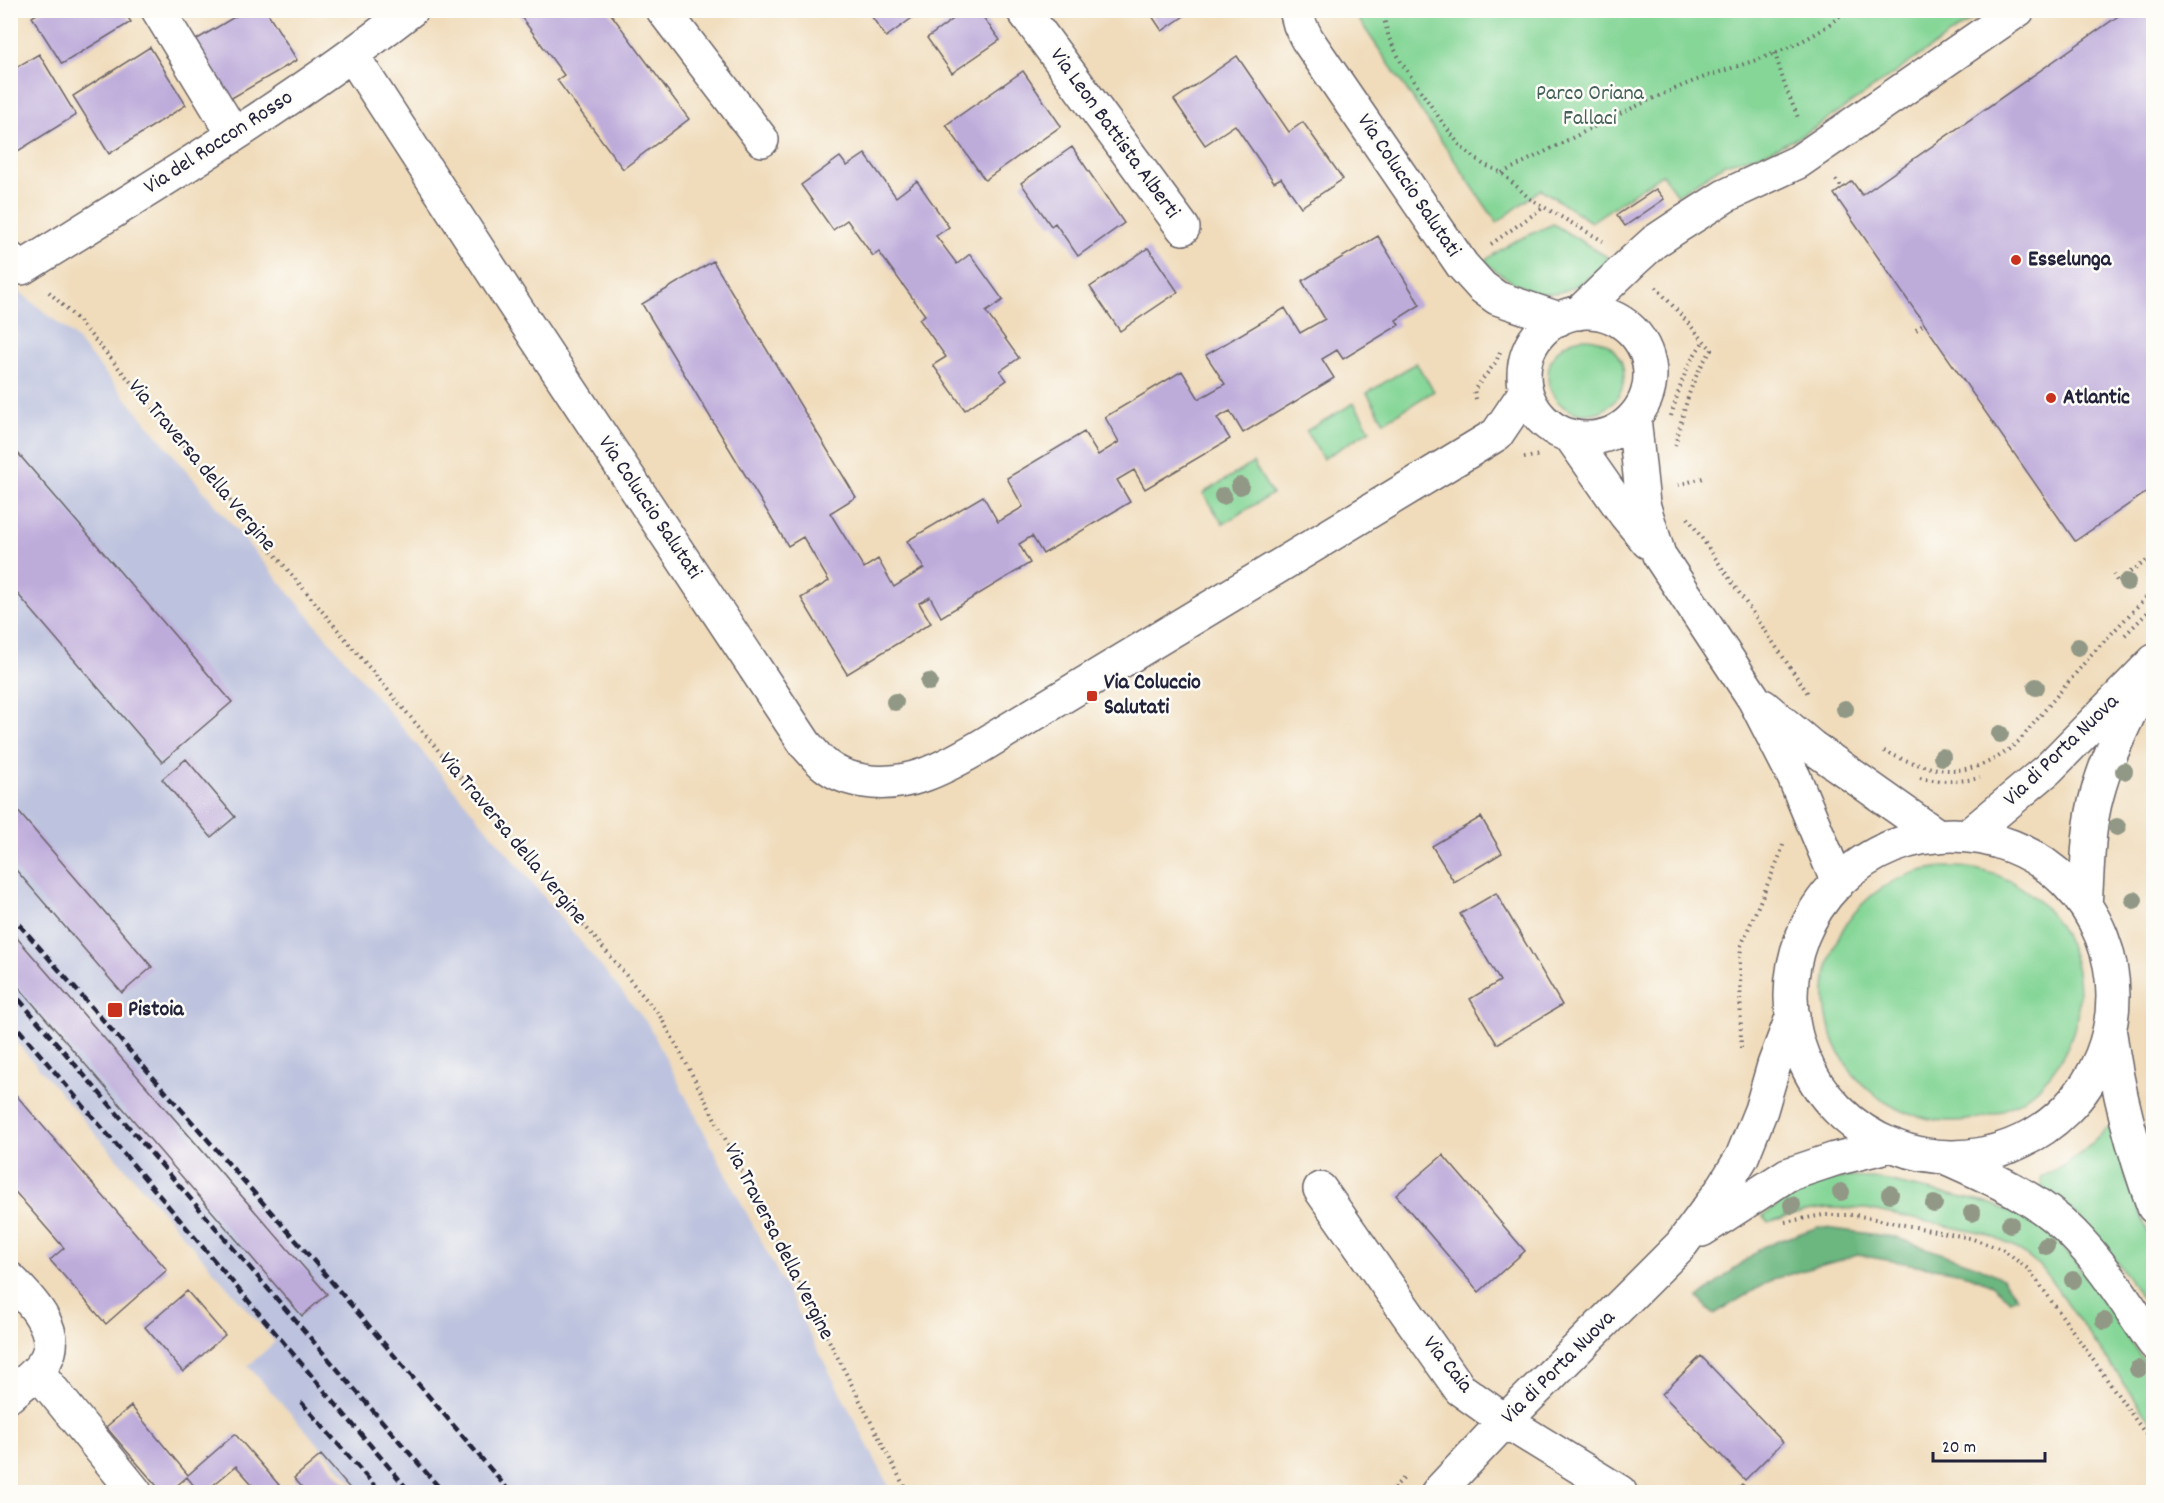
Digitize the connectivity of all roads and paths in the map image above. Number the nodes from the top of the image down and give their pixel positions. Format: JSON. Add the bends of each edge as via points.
{"nodes":[{"id":1,"x":158,"y":10,"type":"edge"},
{"id":2,"x":411,"y":10,"type":"edge"},
{"id":3,"x":663,"y":10,"type":"edge"},
{"id":4,"x":1023,"y":10,"type":"edge"},
{"id":5,"x":1296,"y":10,"type":"edge"},
{"id":6,"x":1385,"y":10,"type":"edge"},
{"id":7,"x":1846,"y":10,"type":"edge"},
{"id":8,"x":2018,"y":10,"type":"edge"},
{"id":9,"x":1775,"y":53,"type":"junction"},
{"id":10,"x":351,"y":55,"type":"junction"},
{"id":11,"x":234,"y":135,"type":"junction"},
{"id":12,"x":762,"y":140,"type":"dead end"},
{"id":13,"x":1816,"y":151,"type":"junction"},
{"id":14,"x":1502,"y":173,"type":"junction"},
{"id":15,"x":1544,"y":207,"type":"junction"},
{"id":16,"x":1183,"y":228,"type":"dead end"},
{"id":17,"x":1632,"y":262,"type":"junction"},
{"id":18,"x":16,"y":264,"type":"edge"},
{"id":19,"x":1462,"y":265,"type":"junction"},
{"id":20,"x":1497,"y":298,"type":"junction"},
{"id":21,"x":1569,"y":316,"type":"junction"},
{"id":22,"x":1618,"y":321,"type":"junction"},
{"id":23,"x":1924,"y":324,"type":"dead end"},
{"id":24,"x":1916,"y":330,"type":"dead end"},
{"id":25,"x":1704,"y":341,"type":"junction"},
{"id":26,"x":1528,"y":351,"type":"junction"},
{"id":27,"x":1526,"y":391,"type":"junction"},
{"id":28,"x":1634,"y":417,"type":"junction"},
{"id":29,"x":1667,"y":427,"type":"dead end"},
{"id":30,"x":1497,"y":434,"type":"junction"},
{"id":31,"x":1556,"y":440,"type":"junction"},
{"id":32,"x":1673,"y":450,"type":"dead end"},
{"id":33,"x":1516,"y":462,"type":"dead end"},
{"id":34,"x":1672,"y":478,"type":"dead end"},
{"id":35,"x":1703,"y":478,"type":"dead end"},
{"id":36,"x":1685,"y":513,"type":"dead end"},
{"id":37,"x":1659,"y":555,"type":"junction"},
{"id":38,"x":2154,"y":556,"type":"edge"},
{"id":39,"x":2113,"y":574,"type":"dead end"},
{"id":40,"x":2154,"y":589,"type":"edge"},
{"id":41,"x":2154,"y":606,"type":"edge"},
{"id":42,"x":2121,"y":640,"type":"dead end"},
{"id":43,"x":2153,"y":662,"type":"edge"},
{"id":44,"x":1754,"y":699,"type":"junction"},
{"id":45,"x":1816,"y":702,"type":"dead end"},
{"id":46,"x":1879,"y":749,"type":"dead end"},
{"id":47,"x":1913,"y":776,"type":"dead end"},
{"id":48,"x":1985,"y":777,"type":"dead end"},
{"id":49,"x":1953,"y":836,"type":"junction"},
{"id":50,"x":1784,"y":837,"type":"dead end"},
{"id":51,"x":1838,"y":883,"type":"junction"},
{"id":52,"x":2085,"y":905,"type":"junction"},
{"id":53,"x":1793,"y":1015,"type":"junction"},
{"id":54,"x":2109,"y":1032,"type":"junction"},
{"id":55,"x":1741,"y":1057,"type":"dead end"},
{"id":56,"x":1892,"y":1145,"type":"junction"},
{"id":57,"x":1942,"y":1156,"type":"junction"},
{"id":58,"x":1320,"y":1189,"type":"dead end"},
{"id":59,"x":1737,"y":1206,"type":"junction"},
{"id":60,"x":2154,"y":1206,"type":"edge"},
{"id":61,"x":1681,"y":1245,"type":"junction"},
{"id":62,"x":10,"y":1279,"type":"edge"},
{"id":63,"x":2154,"y":1343,"type":"edge"},
{"id":64,"x":37,"y":1371,"type":"junction"},
{"id":65,"x":10,"y":1395,"type":"edge"},
{"id":66,"x":1505,"y":1421,"type":"junction"},
{"id":67,"x":2154,"y":1446,"type":"edge"},
{"id":68,"x":135,"y":1492,"type":"edge"},
{"id":69,"x":907,"y":1492,"type":"edge"},
{"id":70,"x":1438,"y":1492,"type":"edge"},
{"id":71,"x":1620,"y":1492,"type":"edge"}],
"edges":[{"from":1,"to":11,"type":"street"},
{"from":2,"to":10,"type":"street","name":"Via del Roccon Rosso"},
{"from":3,"to":12,"type":"street"},
{"from":4,"to":16,"type":"street","name":"Via Leon Battista Alberti"},
{"from":5,"to":19,"type":"street","name":"Via Coluccio Salutati","via":[[1307,39]]},
{"from":6,"to":14,"type":"path","via":[[1389,38],[1423,98],[1462,147]]},
{"from":7,"to":9,"type":"path","via":[[1820,31]]},
{"from":8,"to":13,"type":"street"},
{"from":9,"to":13,"type":"path","via":[[1793,109]]},
{"from":9,"to":14,"type":"path","via":[[1667,92]]},
{"from":10,"to":11,"type":"street","name":"Via del Roccon Rosso"},
{"from":10,"to":30,"type":"street","name":"Via Coluccio Salutati","via":[[806,745],[825,765],[852,779],[907,781],[945,767]]},
{"from":11,"to":18,"type":"street","name":"Via del Roccon Rosso"},
{"from":13,"to":17,"type":"street","via":[[1705,208]]},
{"from":14,"to":15,"type":"path"},
{"from":15,"to":17,"type":"path"},
{"from":15,"to":19,"type":"path"},
{"from":17,"to":21,"type":"street"},
{"from":17,"to":22,"type":"street"},
{"from":17,"to":25,"type":"path"},
{"from":18,"to":69,"type":"path","name":"Via Traversa della Vergine","via":[[68,310],[128,378],[660,1016]]},
{"from":19,"to":20,"type":"street","name":"Via Coluccio Salutati"},
{"from":20,"to":21,"type":"street","name":"Via Coluccio Salutati"},
{"from":20,"to":26,"type":"street"},
{"from":21,"to":22,"type":"street","via":[[1599,314]]},
{"from":21,"to":26,"type":"street","via":[[1540,332]]},
{"from":22,"to":28,"type":"street","via":[[1637,338],[1649,368],[1645,399]]},
{"from":23,"to":24,"type":"path"},
{"from":25,"to":29,"type":"path","via":[[1684,373]]},
{"from":25,"to":32,"type":"path","via":[[1712,350],[1694,381]]},
{"from":26,"to":27,"type":"street","via":[[1524,364]]},
{"from":27,"to":30,"type":"street"},
{"from":27,"to":31,"type":"street","via":[[1537,415]]},
{"from":28,"to":31,"type":"street","via":[[1605,436]]},
{"from":28,"to":37,"type":"street","via":[[1641,495]]},
{"from":30,"to":31,"type":"street"},
{"from":31,"to":33,"type":"path","via":[[1541,455]]},
{"from":31,"to":37,"type":"street"},
{"from":34,"to":35,"type":"path","via":[[1674,486]]},
{"from":36,"to":45,"type":"path"},
{"from":37,"to":44,"type":"street"},
{"from":38,"to":39,"type":"path","via":[[2117,581]]},
{"from":40,"to":46,"type":"path","via":[[2083,664],[2019,741],[1989,763],[1949,770],[1926,767]]},
{"from":41,"to":42,"type":"path"},
{"from":43,"to":49,"type":"street","name":"Via di Porta Nuova","via":[[2048,768]]},
{"from":43,"to":52,"type":"street","name":"Via di Porta Nuova","via":[[2098,789],[2091,823]]},
{"from":44,"to":49,"type":"street","via":[[1812,747]]},
{"from":44,"to":51,"type":"street","via":[[1794,777]]},
{"from":47,"to":48,"type":"path","via":[[1943,782]]},
{"from":49,"to":51,"type":"street","via":[[1901,843],[1857,866]]},
{"from":49,"to":52,"type":"street","via":[[1987,839],[2034,857]]},
{"from":50,"to":55,"type":"path","via":[[1741,946]]},
{"from":51,"to":53,"type":"street","via":[[1820,903],[1802,937],[1792,976]]},
{"from":52,"to":54,"type":"street","via":[[2101,934],[2110,966],[2113,1010]]},
{"from":53,"to":56,"type":"street","via":[[1806,1062],[1825,1093],[1850,1120]]},
{"from":53,"to":61,"type":"street","name":"Via di Porta Nuova","via":[[1742,1157]]},
{"from":54,"to":57,"type":"street","via":[[2087,1084],[2049,1125],[1998,1150]]},
{"from":54,"to":60,"type":"street","via":[[2123,1111]]},
{"from":56,"to":57,"type":"street"},
{"from":56,"to":59,"type":"street","name":"Via di Porta Nuova","via":[[1808,1166]]},
{"from":57,"to":63,"type":"street","via":[[2014,1189],[2071,1232],[2104,1271]]},
{"from":58,"to":66,"type":"street","name":"Via Caia","via":[[1460,1389]]},
{"from":59,"to":61,"type":"street","name":"Via di Porta Nuova"},
{"from":59,"to":67,"type":"path","via":[[1756,1228],[1823,1215],[1855,1215],[1970,1238],[2004,1250],[2038,1282]]},
{"from":61,"to":66,"type":"street","name":"Via di Porta Nuova"},
{"from":62,"to":64,"type":"street","via":[[41,1315],[49,1337],[48,1357]]},
{"from":64,"to":65,"type":"street"},
{"from":64,"to":68,"type":"street"},
{"from":66,"to":70,"type":"street","name":"Via di Porta Nuova"},
{"from":66,"to":71,"type":"street","name":"Via Caia"}]}
